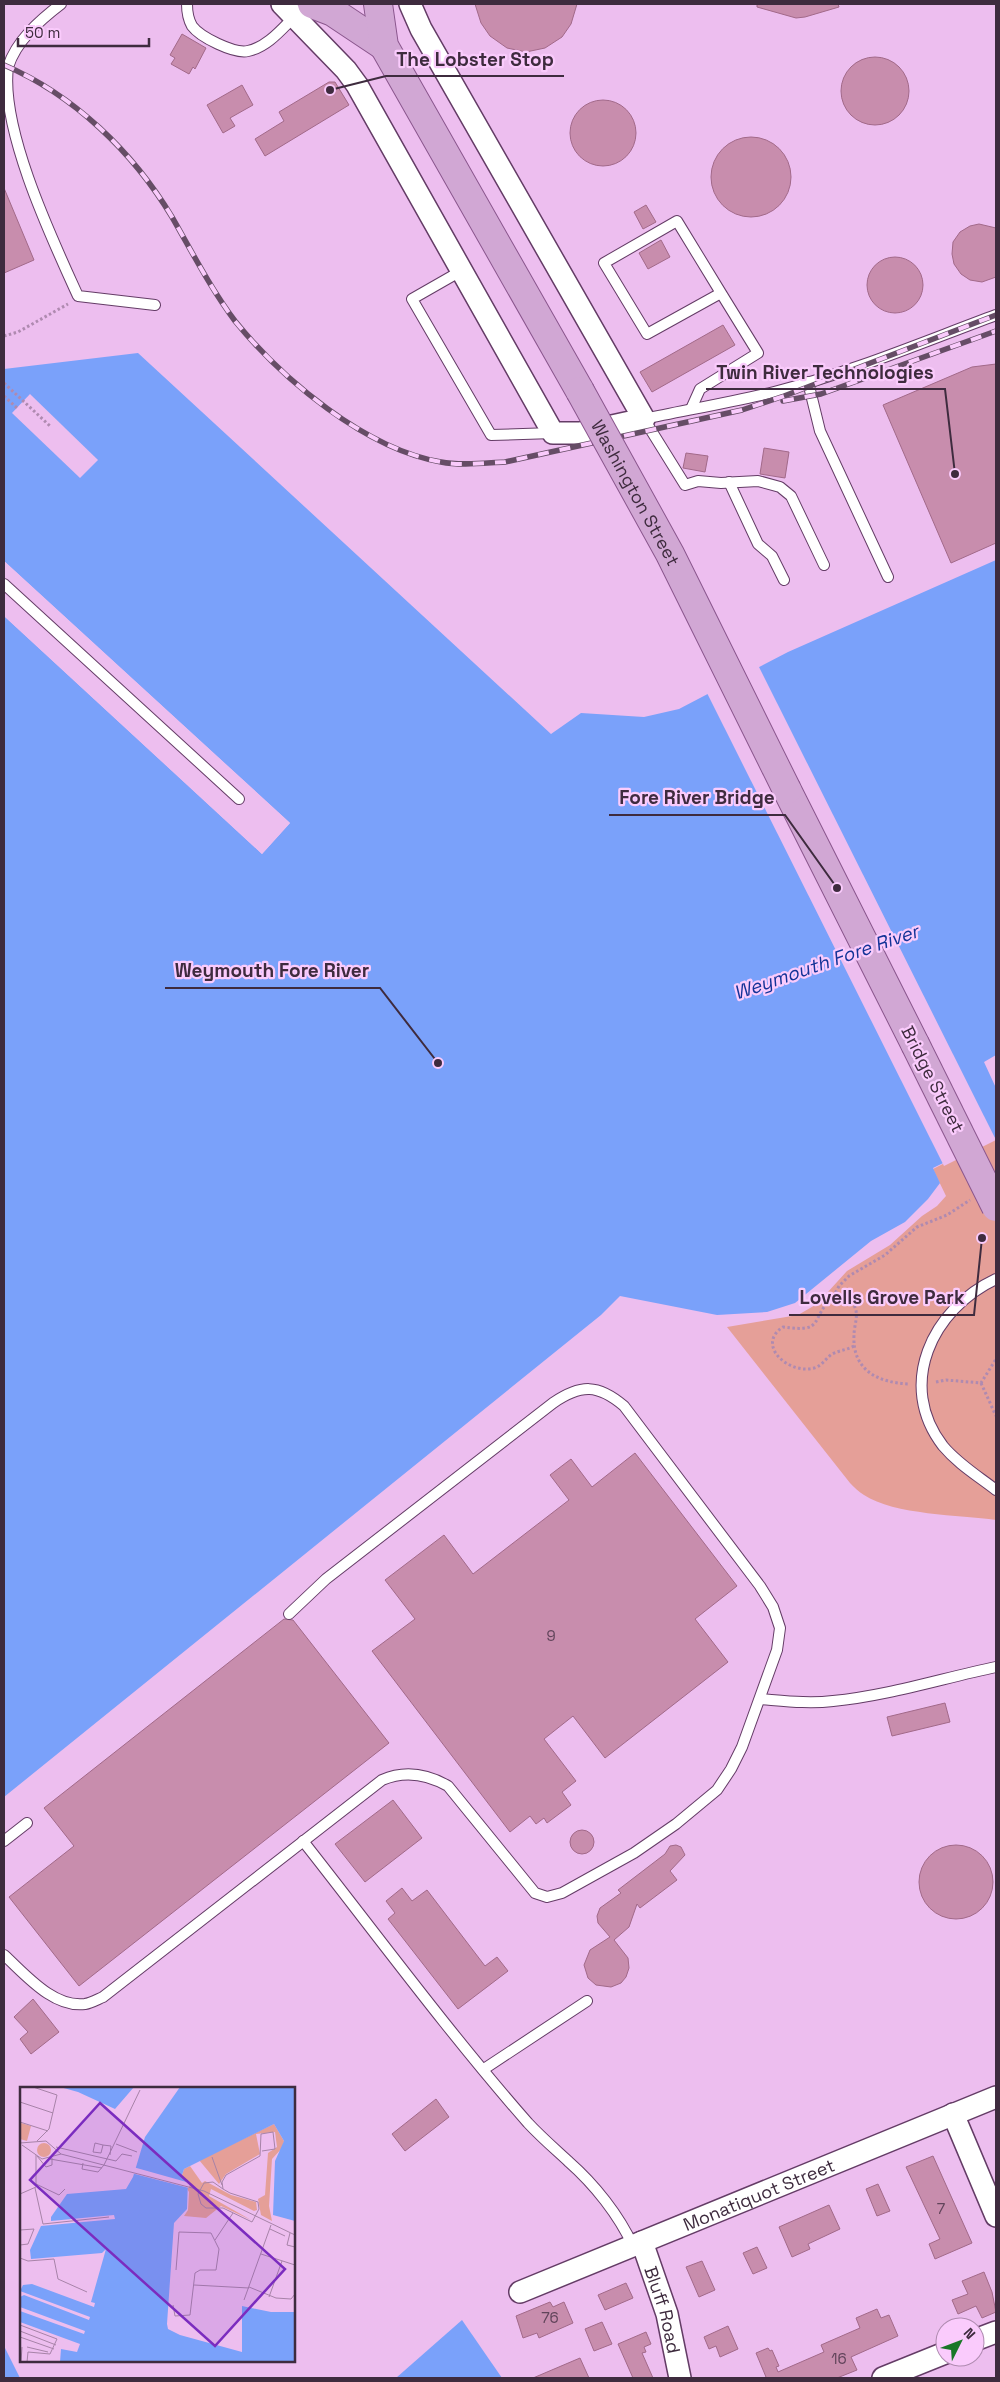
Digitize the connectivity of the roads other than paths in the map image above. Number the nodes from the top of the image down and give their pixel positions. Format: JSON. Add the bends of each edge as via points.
{"nodes":[{"id":1,"x":61,"y":4,"type":"edge"},
{"id":2,"x":187,"y":4,"type":"edge"},
{"id":3,"x":378,"y":4,"type":"edge"},
{"id":4,"x":410,"y":4,"type":"edge"},
{"id":5,"x":296,"y":8,"type":"edge"},
{"id":6,"x":384,"y":46,"type":"junction"},
{"id":7,"x":4,"y":96,"type":"edge"},
{"id":8,"x":461,"y":271,"type":"junction"},
{"id":9,"x":722,"y":293,"type":"junction"},
{"id":10,"x":154,"y":304,"type":"dead end"},
{"id":11,"x":996,"y":315,"type":"edge"},
{"id":12,"x":808,"y":382,"type":"junction"},
{"id":13,"x":691,"y":409,"type":"junction"},
{"id":14,"x":644,"y":419,"type":"junction"},
{"id":15,"x":552,"y":433,"type":"junction"},
{"id":16,"x":729,"y":482,"type":"junction"},
{"id":17,"x":824,"y":565,"type":"dead end"},
{"id":18,"x":888,"y":577,"type":"dead end"},
{"id":19,"x":784,"y":580,"type":"dead end"},
{"id":20,"x":4,"y":584,"type":"edge"},
{"id":21,"x":239,"y":799,"type":"dead end"},
{"id":22,"x":868,"y":951,"type":"joint"},
{"id":23,"x":985,"y":1202,"type":"edge"},
{"id":24,"x":996,"y":1279,"type":"edge"},
{"id":25,"x":996,"y":1490,"type":"edge"},
{"id":26,"x":289,"y":1614,"type":"dead end"},
{"id":27,"x":996,"y":1667,"type":"edge"},
{"id":28,"x":760,"y":1699,"type":"junction"},
{"id":29,"x":27,"y":1823,"type":"dead end"},
{"id":30,"x":4,"y":1841,"type":"edge"},
{"id":31,"x":303,"y":1841,"type":"junction"},
{"id":32,"x":4,"y":1955,"type":"edge"},
{"id":33,"x":587,"y":2001,"type":"dead end"},
{"id":34,"x":484,"y":2069,"type":"junction"},
{"id":35,"x":996,"y":2097,"type":"edge"},
{"id":36,"x":953,"y":2114,"type":"junction"},
{"id":37,"x":996,"y":2216,"type":"edge"},
{"id":38,"x":637,"y":2244,"type":"junction"},
{"id":39,"x":520,"y":2292,"type":"dead end"},
{"id":40,"x":935,"y":2357,"type":"edge"},
{"id":41,"x":680,"y":2378,"type":"edge"},
{"id":42,"x":883,"y":2378,"type":"edge"}],
"edges":[{"from":1,"to":7,"type":"lane","via":[[30,31],[19,46],[8,67]]},
{"from":2,"to":5,"type":"lane","via":[[192,26],[201,35],[236,51],[261,46]]},
{"from":3,"to":6,"type":"main road","name":"Washington Street"},
{"from":4,"to":14,"type":"street","via":[[421,29]]},
{"from":5,"to":6,"type":"main road","name":"Washington Street","via":[[333,12]]},
{"from":5,"to":8,"type":"street","via":[[357,85]]},
{"from":6,"to":22,"type":"main road","name":"Washington Street","bridge":true,"via":[[670,554]]},
{"from":7,"to":10,"type":"lane","via":[[18,164],[78,296]]},
{"from":8,"to":15,"type":"street"},
{"from":8,"to":15,"type":"lane","via":[[412,299],[490,435]]},
{"from":9,"to":9,"type":"lane","via":[[648,334],[604,263],[677,220]]},
{"from":9,"to":13,"type":"lane","via":[[758,353],[700,389]]},
{"from":11,"to":12,"type":"lane"},
{"from":12,"to":13,"type":"lane"},
{"from":12,"to":18,"type":"lane","via":[[820,432]]},
{"from":13,"to":14,"type":"lane"},
{"from":14,"to":15,"type":"street","via":[[580,433]]},
{"from":14,"to":16,"type":"lane","via":[[685,485],[698,481]]},
{"from":16,"to":17,"type":"lane","via":[[758,481],[780,488],[791,496]]},
{"from":16,"to":19,"type":"lane","via":[[758,544],[772,556]]},
{"from":20,"to":21,"type":"lane"},
{"from":22,"to":23,"type":"main road","name":"Bridge Street","bridge":true},
{"from":24,"to":25,"type":"lane","via":[[979,1287],[955,1309],[926,1353],[920,1384],[924,1409],[944,1446],[960,1464]]},
{"from":26,"to":28,"type":"lane","via":[[326,1578],[553,1403],[583,1388],[598,1390],[611,1395],[624,1406],[773,1606],[780,1628],[778,1650]]},
{"from":27,"to":28,"type":"lane","via":[[834,1701],[802,1703]]},
{"from":28,"to":31,"type":"lane","via":[[742,1747],[717,1790],[649,1843],[562,1892],[547,1897],[535,1893],[448,1786],[434,1778],[395,1774],[382,1780]]},
{"from":29,"to":30,"type":"lane"},
{"from":31,"to":32,"type":"lane","via":[[117,1987],[85,2004],[66,2002],[50,1995]]},
{"from":31,"to":34,"type":"lane"},
{"from":33,"to":34,"type":"lane"},
{"from":34,"to":38,"type":"lane","via":[[528,2122],[571,2163]]},
{"from":35,"to":36,"type":"street","name":"Monatiquot Street"},
{"from":36,"to":37,"type":"street"},
{"from":36,"to":38,"type":"street","name":"Monatiquot Street"},
{"from":38,"to":39,"type":"street","name":"Monatiquot Street"},
{"from":38,"to":41,"type":"street","name":"Bluff Road","via":[[667,2314]]},
{"from":40,"to":42,"type":"street"}]}
